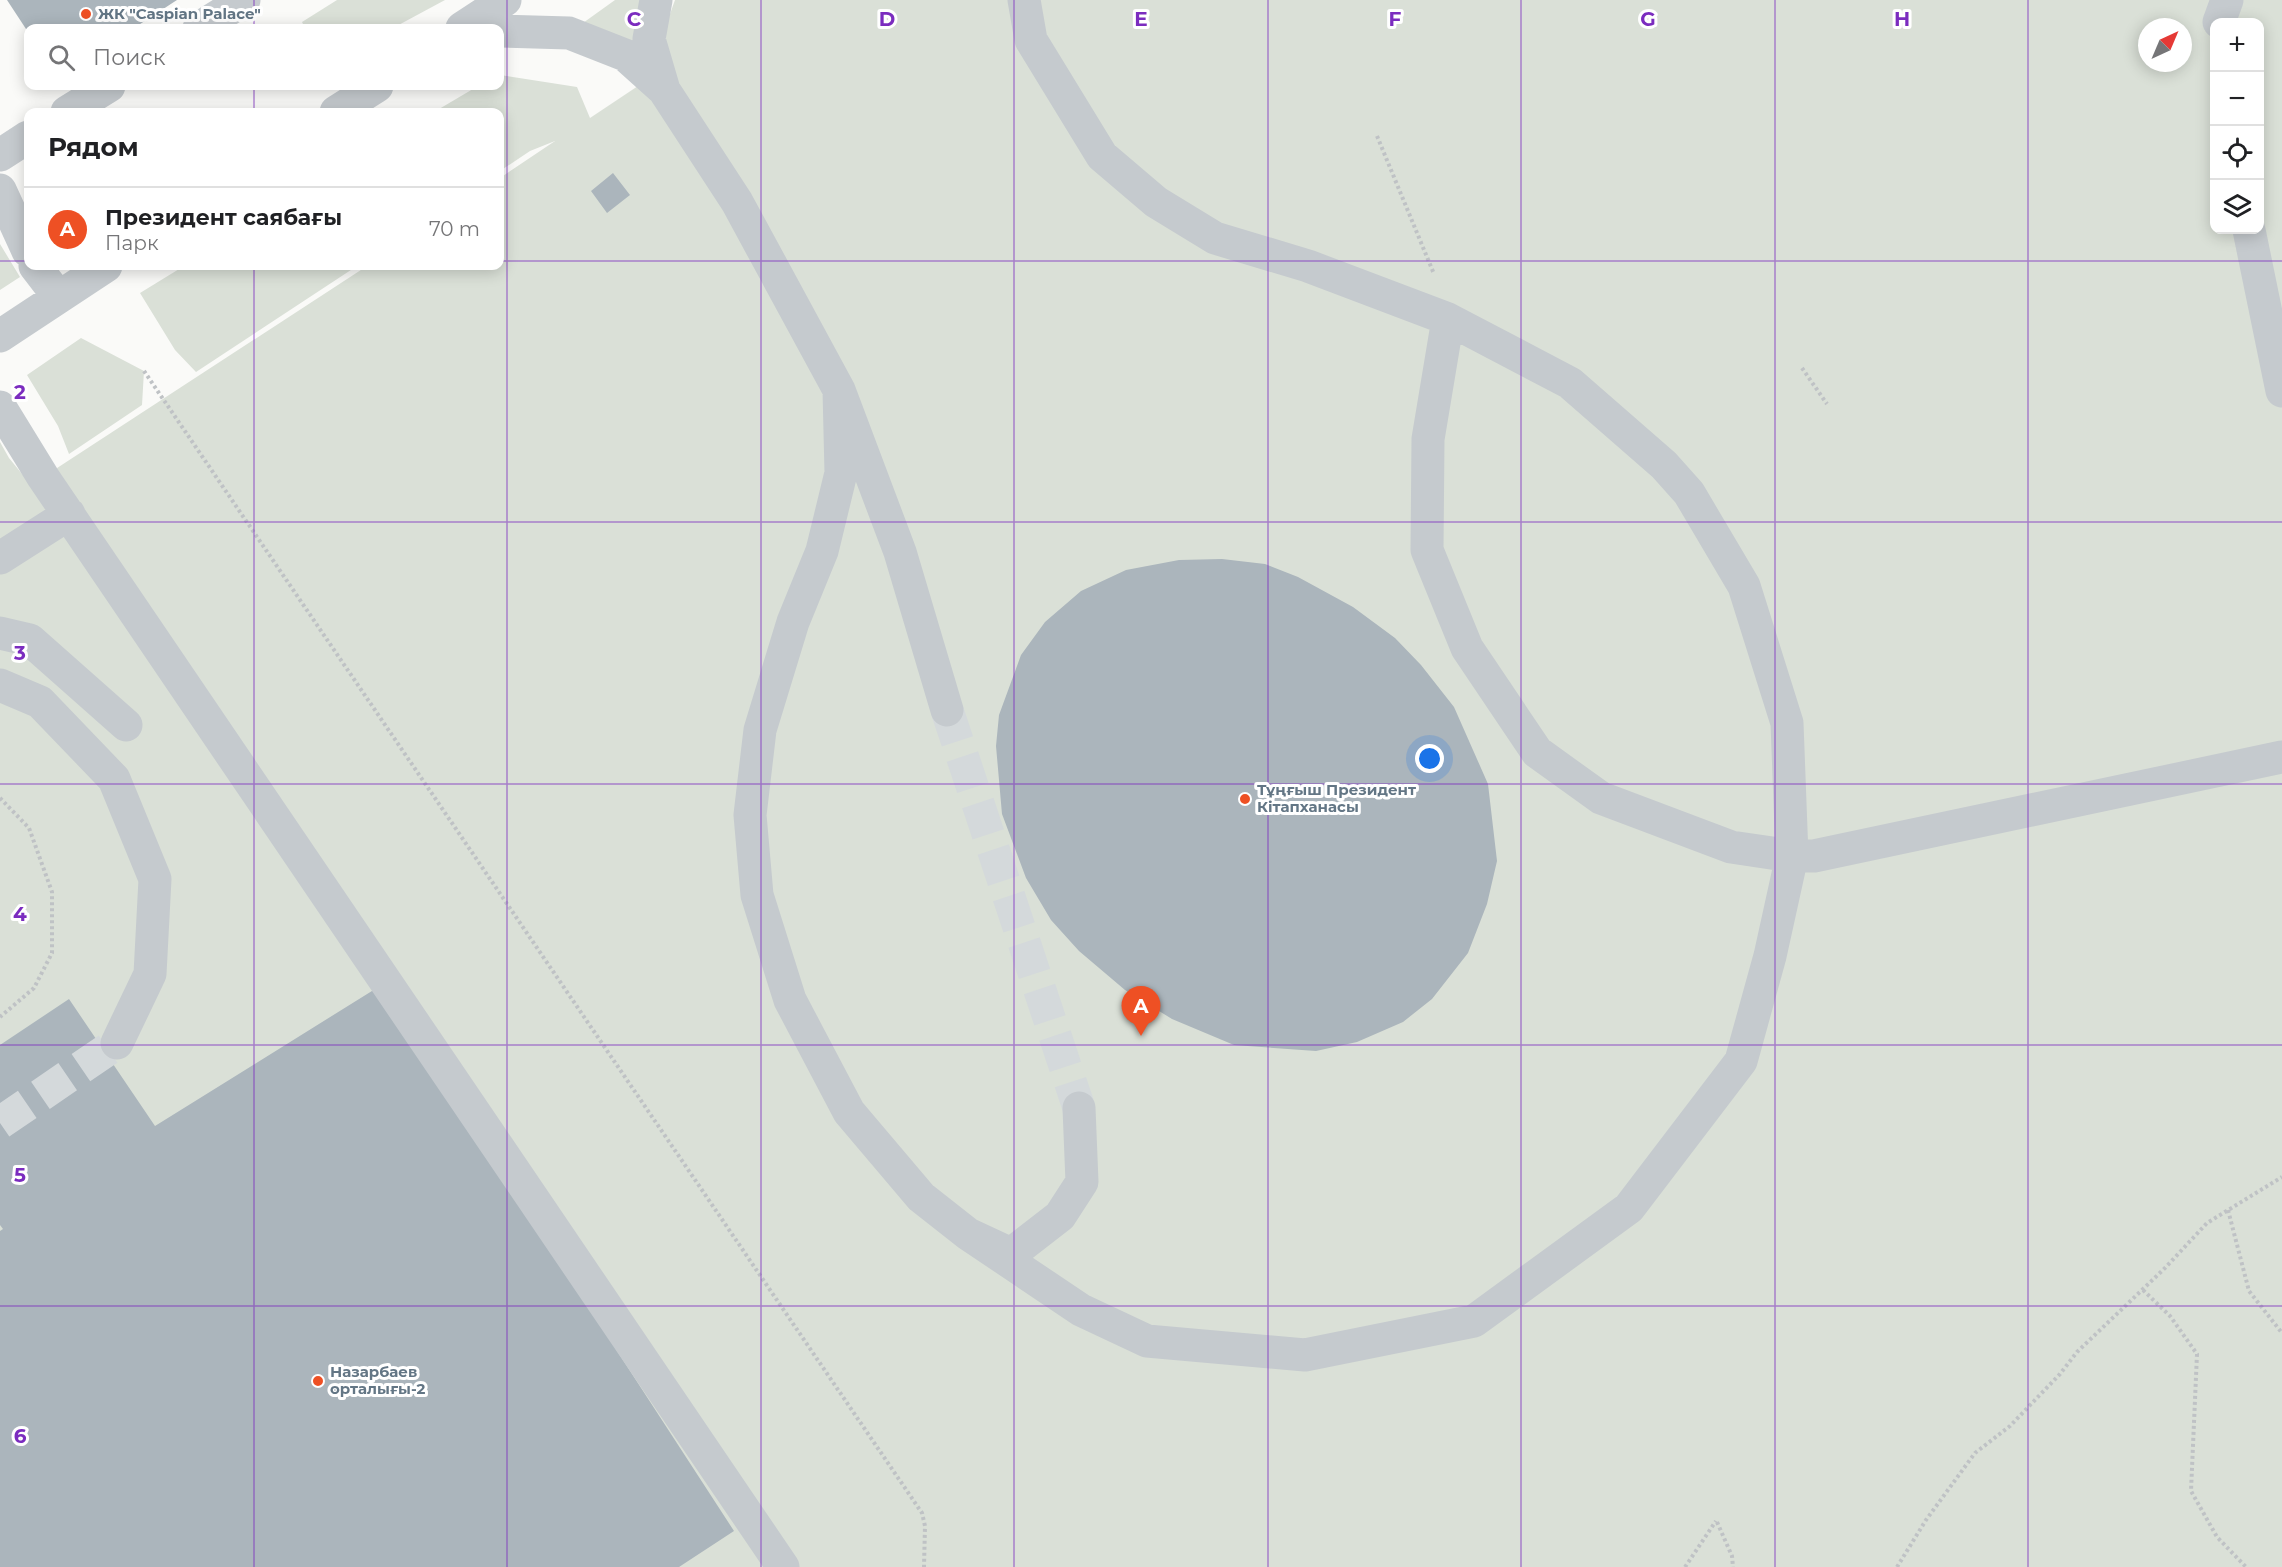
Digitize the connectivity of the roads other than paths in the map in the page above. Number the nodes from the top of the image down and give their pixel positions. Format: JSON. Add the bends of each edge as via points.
{"nodes":[{"id":1,"x":244,"y":0,"type":"edge"},
{"id":2,"x":505,"y":0,"type":"edge"},
{"id":3,"x":656,"y":0,"type":"edge"},
{"id":4,"x":1023,"y":0,"type":"edge"},
{"id":5,"x":2227,"y":0,"type":"edge"},
{"id":6,"x":2220,"y":18,"type":"edge"},
{"id":7,"x":205,"y":24,"type":"edge"},
{"id":8,"x":468,"y":24,"type":"edge"},
{"id":9,"x":504,"y":31,"type":"edge"},
{"id":10,"x":103,"y":90,"type":"edge"},
{"id":11,"x":371,"y":90,"type":"edge"},
{"id":12,"x":664,"y":90,"type":"junction"},
{"id":13,"x":74,"y":108,"type":"edge"},
{"id":14,"x":342,"y":108,"type":"edge"},
{"id":15,"x":24,"y":140,"type":"edge"},
{"id":16,"x":0,"y":155,"type":"edge"},
{"id":17,"x":2,"y":201,"type":"edge"},
{"id":18,"x":2250,"y":234,"type":"edge"},
{"id":19,"x":24,"y":243,"type":"edge"},
{"id":20,"x":38,"y":270,"type":"edge"},
{"id":21,"x":99,"y":270,"type":"edge"},
{"id":22,"x":58,"y":296,"type":"junction"},
{"id":23,"x":1448,"y":319,"type":"junction"},
{"id":24,"x":0,"y":336,"type":"edge"},
{"id":25,"x":839,"y":390,"type":"junction"},
{"id":26,"x":2282,"y":392,"type":"edge"},
{"id":27,"x":0,"y":407,"type":"edge"},
{"id":28,"x":69,"y":514,"type":"junction"},
{"id":29,"x":0,"y":558,"type":"edge"},
{"id":30,"x":0,"y":633,"type":"edge"},
{"id":31,"x":0,"y":685,"type":"edge"},
{"id":32,"x":947,"y":710,"type":"tunnel mouth"},
{"id":33,"x":126,"y":725,"type":"dead end"},
{"id":34,"x":2282,"y":757,"type":"edge"},
{"id":35,"x":1792,"y":856,"type":"junction"},
{"id":36,"x":117,"y":1043,"type":"tunnel mouth"},
{"id":37,"x":1079,"y":1108,"type":"tunnel mouth"},
{"id":38,"x":968,"y":1234,"type":"junction"},
{"id":39,"x":783,"y":1567,"type":"edge"}],
"edges":[{"from":1,"to":7,"type":"street"},
{"from":2,"to":8,"type":"street"},
{"from":3,"to":12,"type":"street","via":[[649,39]]},
{"from":4,"to":23,"type":"street","via":[[1031,40],[1102,156],[1156,202],[1215,238],[1308,266]]},
{"from":5,"to":6,"type":"street"},
{"from":9,"to":12,"type":"street","via":[[569,33],[625,55]]},
{"from":10,"to":13,"type":"street"},
{"from":11,"to":14,"type":"street"},
{"from":12,"to":25,"type":"street","via":[[738,202]]},
{"from":15,"to":16,"type":"street"},
{"from":17,"to":19,"type":"street"},
{"from":18,"to":26,"type":"street"},
{"from":20,"to":22,"type":"street"},
{"from":21,"to":22,"type":"street"},
{"from":22,"to":24,"type":"street"},
{"from":23,"to":35,"type":"street","via":[[1570,383],[1664,465],[1708,522],[1744,586],[1787,723]]},
{"from":23,"to":35,"type":"street","via":[[1428,439],[1427,550],[1467,648],[1537,752],[1601,798],[1731,847]]},
{"from":25,"to":32,"type":"street","via":[[900,552]]},
{"from":25,"to":38,"type":"street","via":[[841,473],[822,550],[793,622],[760,730],[750,815],[757,895],[789,1000],[849,1112],[921,1197]]},
{"from":27,"to":28,"type":"street"},
{"from":28,"to":29,"type":"street"},
{"from":28,"to":39,"type":"street"},
{"from":30,"to":33,"type":"street","via":[[30,640]]},
{"from":31,"to":36,"type":"street","via":[[40,702],[114,779],[155,879],[150,974]]},
{"from":34,"to":35,"type":"street","via":[[1814,856]]},
{"from":35,"to":38,"type":"street","via":[[1741,1061],[1629,1208],[1474,1321],[1305,1355],[1147,1341],[1081,1311]]},
{"from":37,"to":38,"type":"street","via":[[1082,1182],[1060,1216],[1011,1254]]}]}
